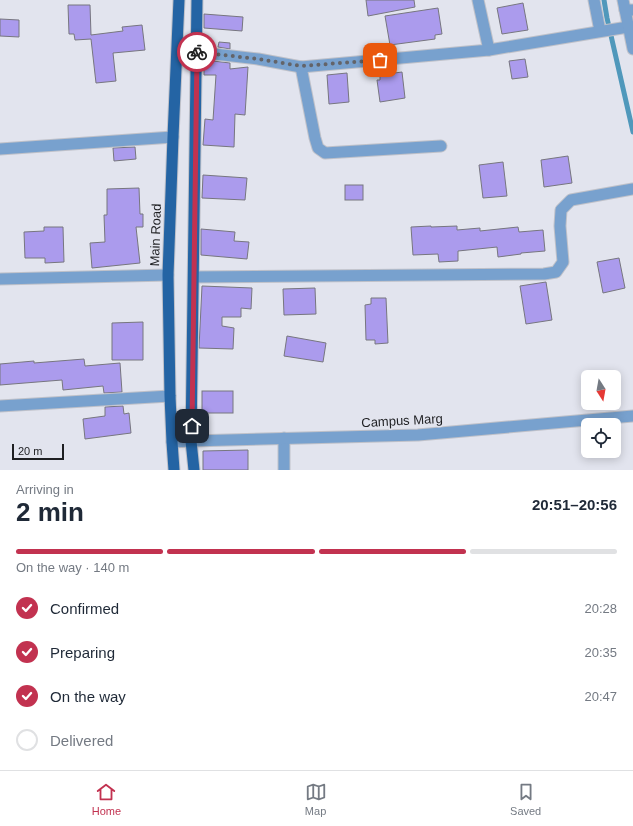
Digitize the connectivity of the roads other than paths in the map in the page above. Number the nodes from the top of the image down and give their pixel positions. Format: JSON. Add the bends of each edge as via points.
{"nodes":[{"id":1,"x":179,"y":0,"type":"edge"},
{"id":2,"x":197,"y":0,"type":"edge"},
{"id":3,"x":478,"y":0,"type":"edge"},
{"id":4,"x":594,"y":0,"type":"edge"},
{"id":5,"x":627,"y":7,"type":"edge"},
{"id":6,"x":624,"y":27,"type":"junction"},
{"id":7,"x":603,"y":31,"type":"junction"},
{"id":8,"x":633,"y":49,"type":"edge"},
{"id":9,"x":489,"y":50,"type":"junction"},
{"id":10,"x":197,"y":52,"type":"junction"},
{"id":11,"x":301,"y":66,"type":"junction"},
{"id":12,"x":172,"y":137,"type":"junction"},
{"id":13,"x":441,"y":146,"type":"dead end"},
{"id":14,"x":0,"y":149,"type":"edge"},
{"id":15,"x":633,"y":189,"type":"edge"},
{"id":16,"x":168,"y":275,"type":"junction"},
{"id":17,"x":194,"y":277,"type":"junction"},
{"id":18,"x":0,"y":279,"type":"edge"},
{"id":19,"x":170,"y":396,"type":"junction"},
{"id":20,"x":0,"y":406,"type":"edge"},
{"id":21,"x":633,"y":416,"type":"edge"},
{"id":22,"x":284,"y":438,"type":"junction"},
{"id":23,"x":191,"y":441,"type":"junction"},
{"id":24,"x":172,"y":442,"type":"junction"},
{"id":25,"x":174,"y":470,"type":"edge"},
{"id":26,"x":194,"y":470,"type":"edge"},
{"id":27,"x":284,"y":470,"type":"edge"}],
"edges":[{"from":1,"to":12,"type":"main road","name":"Main Road"},
{"from":2,"to":10,"type":"main road"},
{"from":3,"to":9,"type":"street"},
{"from":4,"to":7,"type":"street"},
{"from":5,"to":6,"type":"street"},
{"from":6,"to":7,"type":"street"},
{"from":6,"to":8,"type":"street"},
{"from":7,"to":9,"type":"street"},
{"from":9,"to":11,"type":"street"},
{"from":10,"to":11,"type":"street"},
{"from":10,"to":17,"type":"main road"},
{"from":11,"to":13,"type":"street","via":[[315,138],[318,148],[325,153]]},
{"from":12,"to":14,"type":"street"},
{"from":12,"to":16,"type":"main road","name":"Main Road"},
{"from":15,"to":17,"type":"street","via":[[571,200],[561,210],[563,262],[556,272]]},
{"from":16,"to":18,"type":"street"},
{"from":16,"to":19,"type":"main road","name":"Main Road"},
{"from":17,"to":23,"type":"main road"},
{"from":19,"to":20,"type":"street"},
{"from":19,"to":24,"type":"main road","name":"Main Road"},
{"from":21,"to":22,"type":"street","name":"Campus Marg","via":[[418,435]]},
{"from":22,"to":23,"type":"street","name":"Campus Marg"},
{"from":22,"to":27,"type":"street"},
{"from":23,"to":24,"type":"street","name":"Campus Marg"},
{"from":23,"to":26,"type":"main road"},
{"from":24,"to":25,"type":"main road","name":"Main Road"}]}
